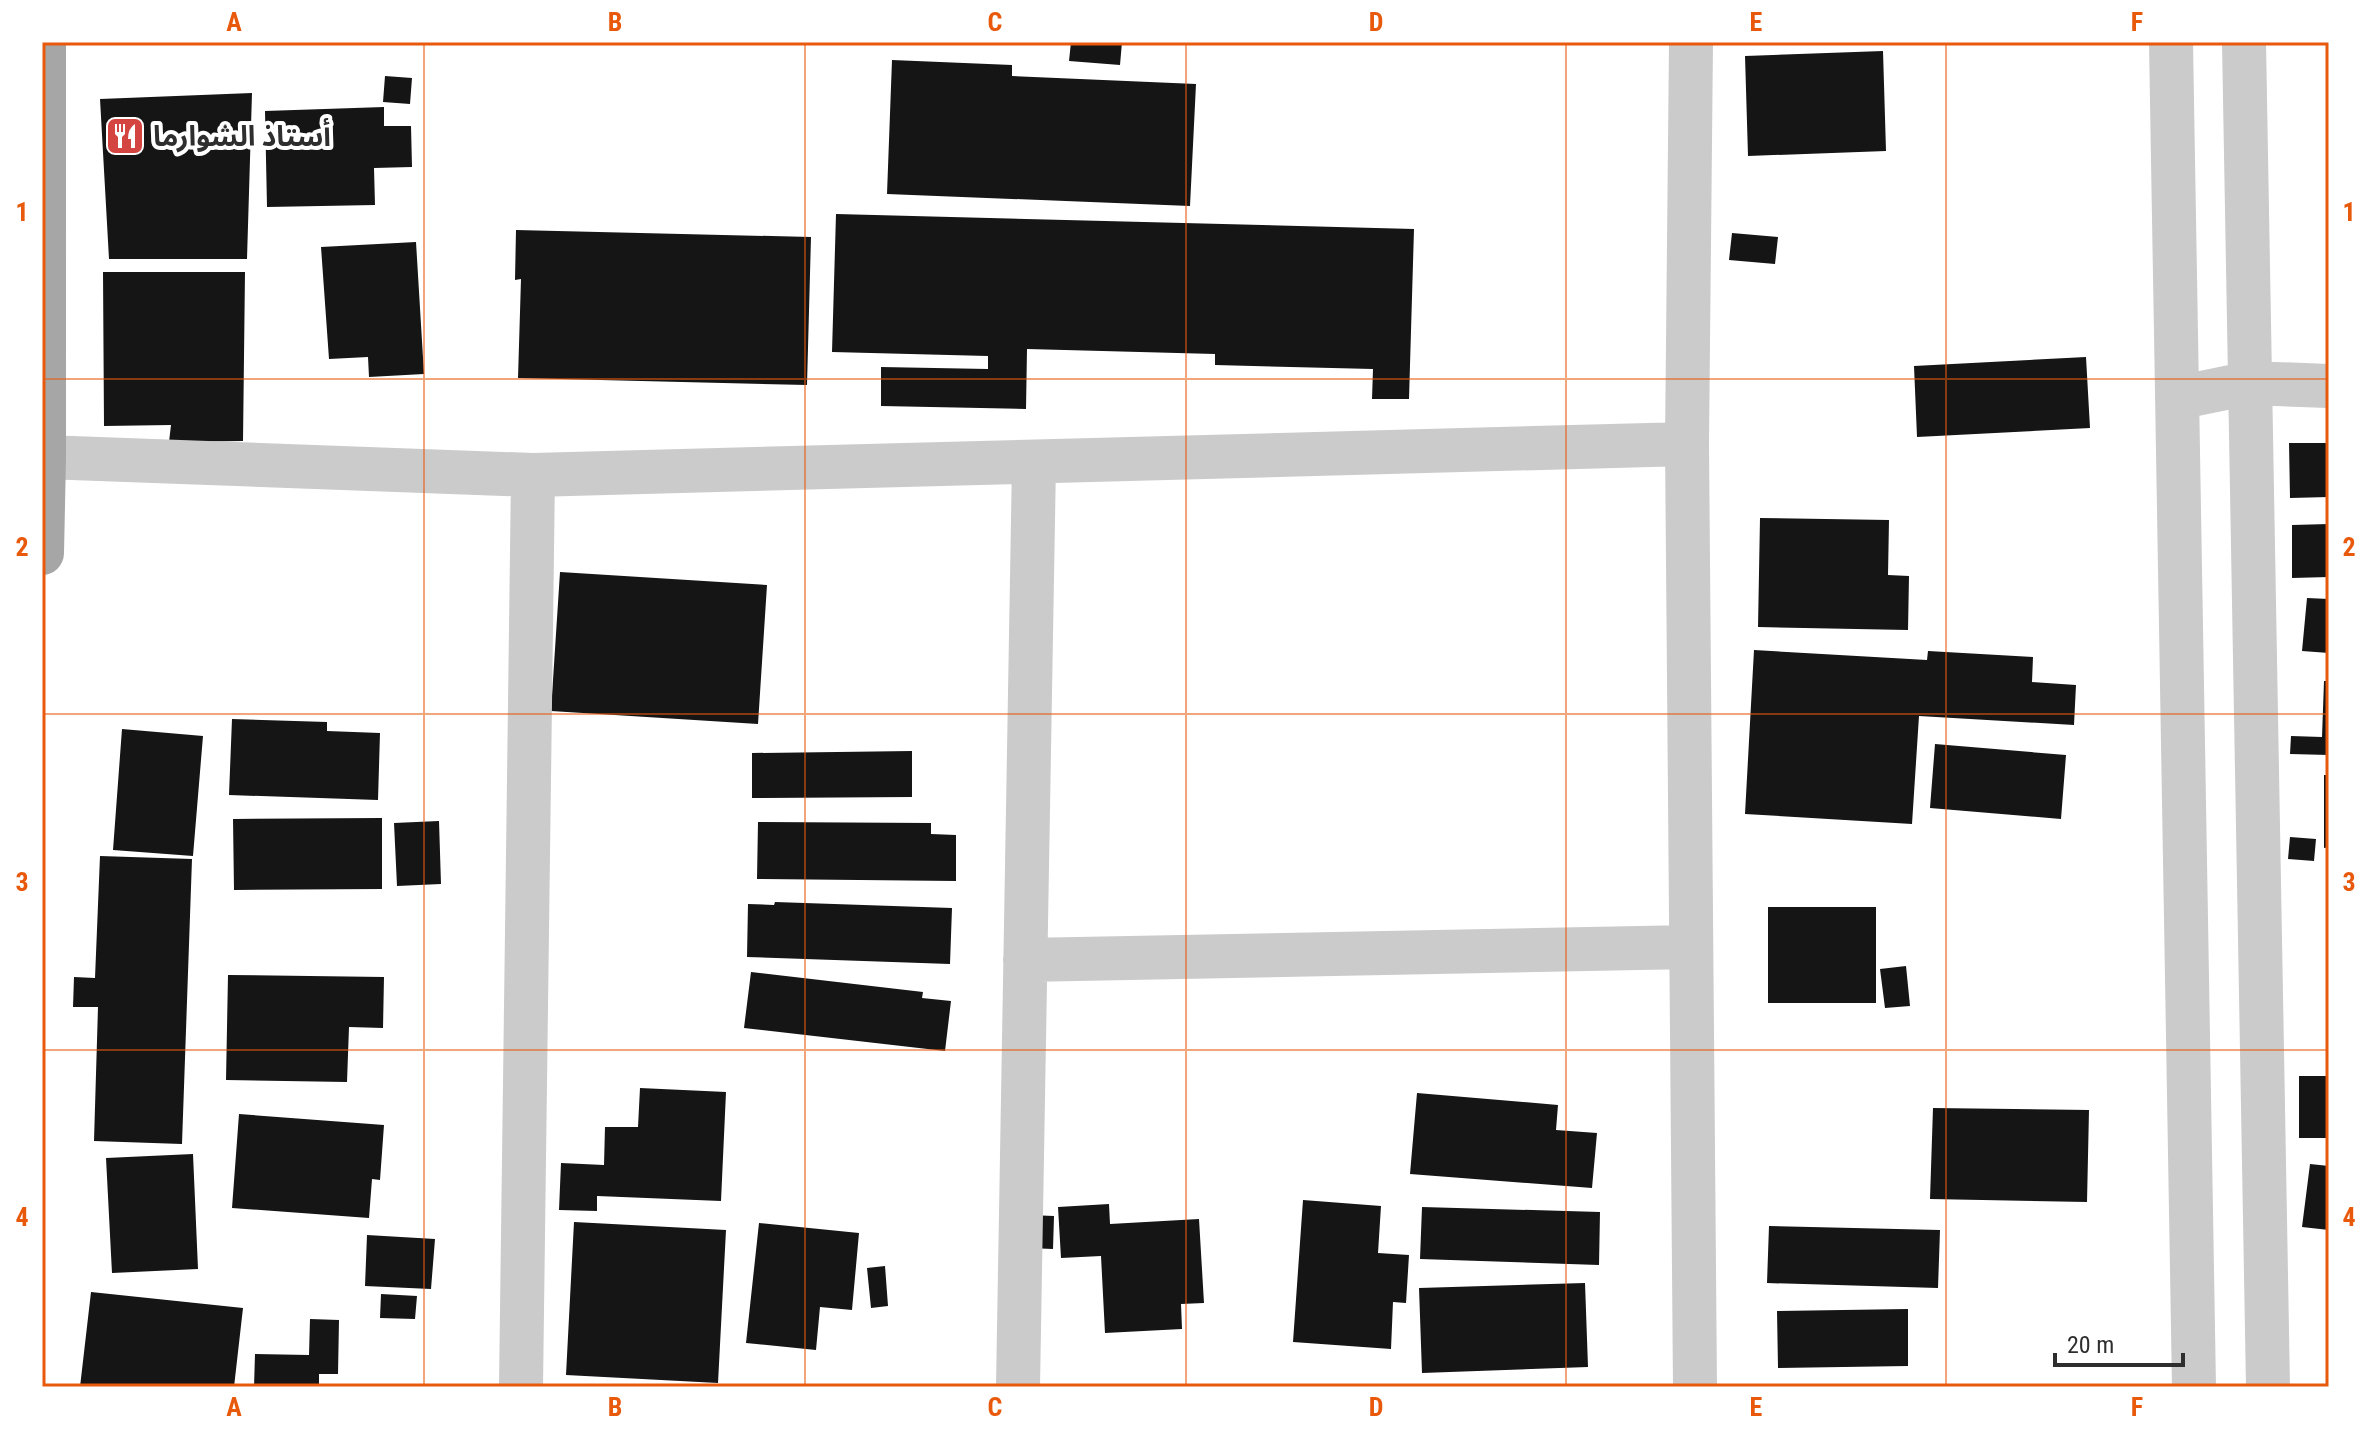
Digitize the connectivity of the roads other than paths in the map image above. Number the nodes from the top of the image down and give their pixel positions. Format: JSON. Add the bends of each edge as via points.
{"nodes":[{"id":1,"x":44,"y":42,"type":"edge"},
{"id":2,"x":1691,"y":42,"type":"edge"},
{"id":3,"x":2171,"y":42,"type":"edge"},
{"id":4,"x":2244,"y":42,"type":"edge"},
{"id":5,"x":2250,"y":383,"type":"junction"},
{"id":6,"x":2329,"y":386,"type":"edge"},
{"id":7,"x":2177,"y":398,"type":"junction"},
{"id":8,"x":1687,"y":444,"type":"junction"},
{"id":9,"x":44,"y":457,"type":"junction"},
{"id":10,"x":1034,"y":462,"type":"junction"},
{"id":11,"x":533,"y":475,"type":"junction"},
{"id":12,"x":42,"y":553,"type":"edge"},
{"id":13,"x":1691,"y":947,"type":"junction"},
{"id":14,"x":1025,"y":960,"type":"junction"},
{"id":15,"x":521,"y":1387,"type":"edge"},
{"id":16,"x":1018,"y":1387,"type":"edge"},
{"id":17,"x":1695,"y":1387,"type":"edge"},
{"id":18,"x":2194,"y":1387,"type":"edge"},
{"id":19,"x":2268,"y":1387,"type":"edge"}],
"edges":[{"from":1,"to":9,"type":"main road"},
{"from":2,"to":8,"type":"street"},
{"from":3,"to":7,"type":"street"},
{"from":4,"to":5,"type":"street"},
{"from":5,"to":6,"type":"street"},
{"from":5,"to":7,"type":"street"},
{"from":5,"to":19,"type":"street"},
{"from":7,"to":18,"type":"street"},
{"from":8,"to":10,"type":"street"},
{"from":8,"to":13,"type":"street"},
{"from":9,"to":11,"type":"street"},
{"from":9,"to":12,"type":"main road"},
{"from":10,"to":11,"type":"street"},
{"from":10,"to":14,"type":"street"},
{"from":11,"to":15,"type":"street"},
{"from":13,"to":14,"type":"street"},
{"from":13,"to":17,"type":"street"},
{"from":14,"to":16,"type":"street"}]}
